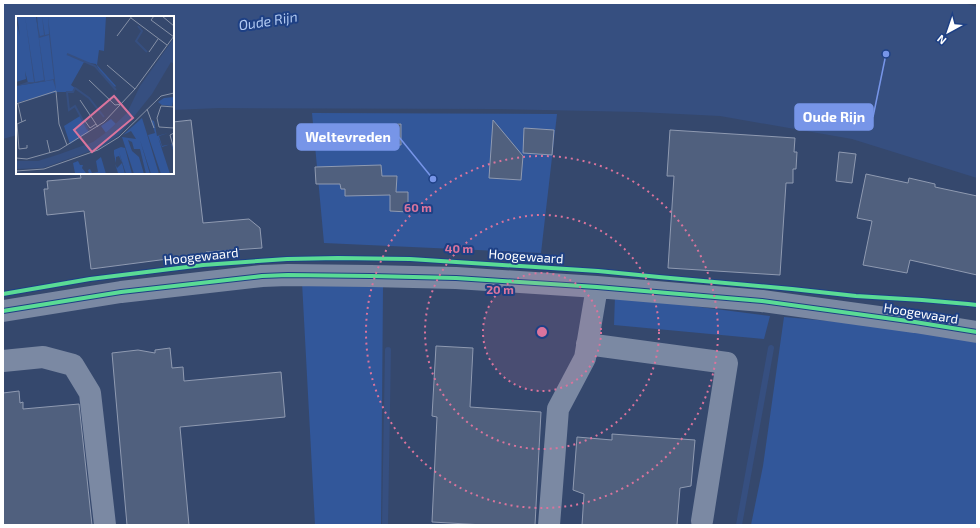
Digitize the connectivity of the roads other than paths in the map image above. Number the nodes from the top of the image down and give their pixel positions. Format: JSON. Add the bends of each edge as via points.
{"nodes":[{"id":1,"x":598,"y":287,"type":"junction"},
{"id":2,"x":3,"y":311,"type":"edge"},
{"id":3,"x":977,"y":332,"type":"edge"},
{"id":4,"x":587,"y":344,"type":"junction"},
{"id":5,"x":3,"y":361,"type":"edge"},
{"id":6,"x":702,"y":521,"type":"dead end"},
{"id":7,"x":105,"y":525,"type":"edge"},
{"id":8,"x":549,"y":525,"type":"edge"}],
"edges":[{"from":1,"to":2,"type":"street","name":"Hoogewaard","via":[[456,278],[268,276],[121,292]]},
{"from":1,"to":3,"type":"street","name":"Hoogewaard","via":[[762,301]]},
{"from":1,"to":4,"type":"street"},
{"from":4,"to":6,"type":"street","via":[[727,363]]},
{"from":4,"to":8,"type":"street","via":[[585,358],[558,409]]},
{"from":5,"to":7,"type":"street","via":[[43,357],[73,365],[90,393]]}]}
